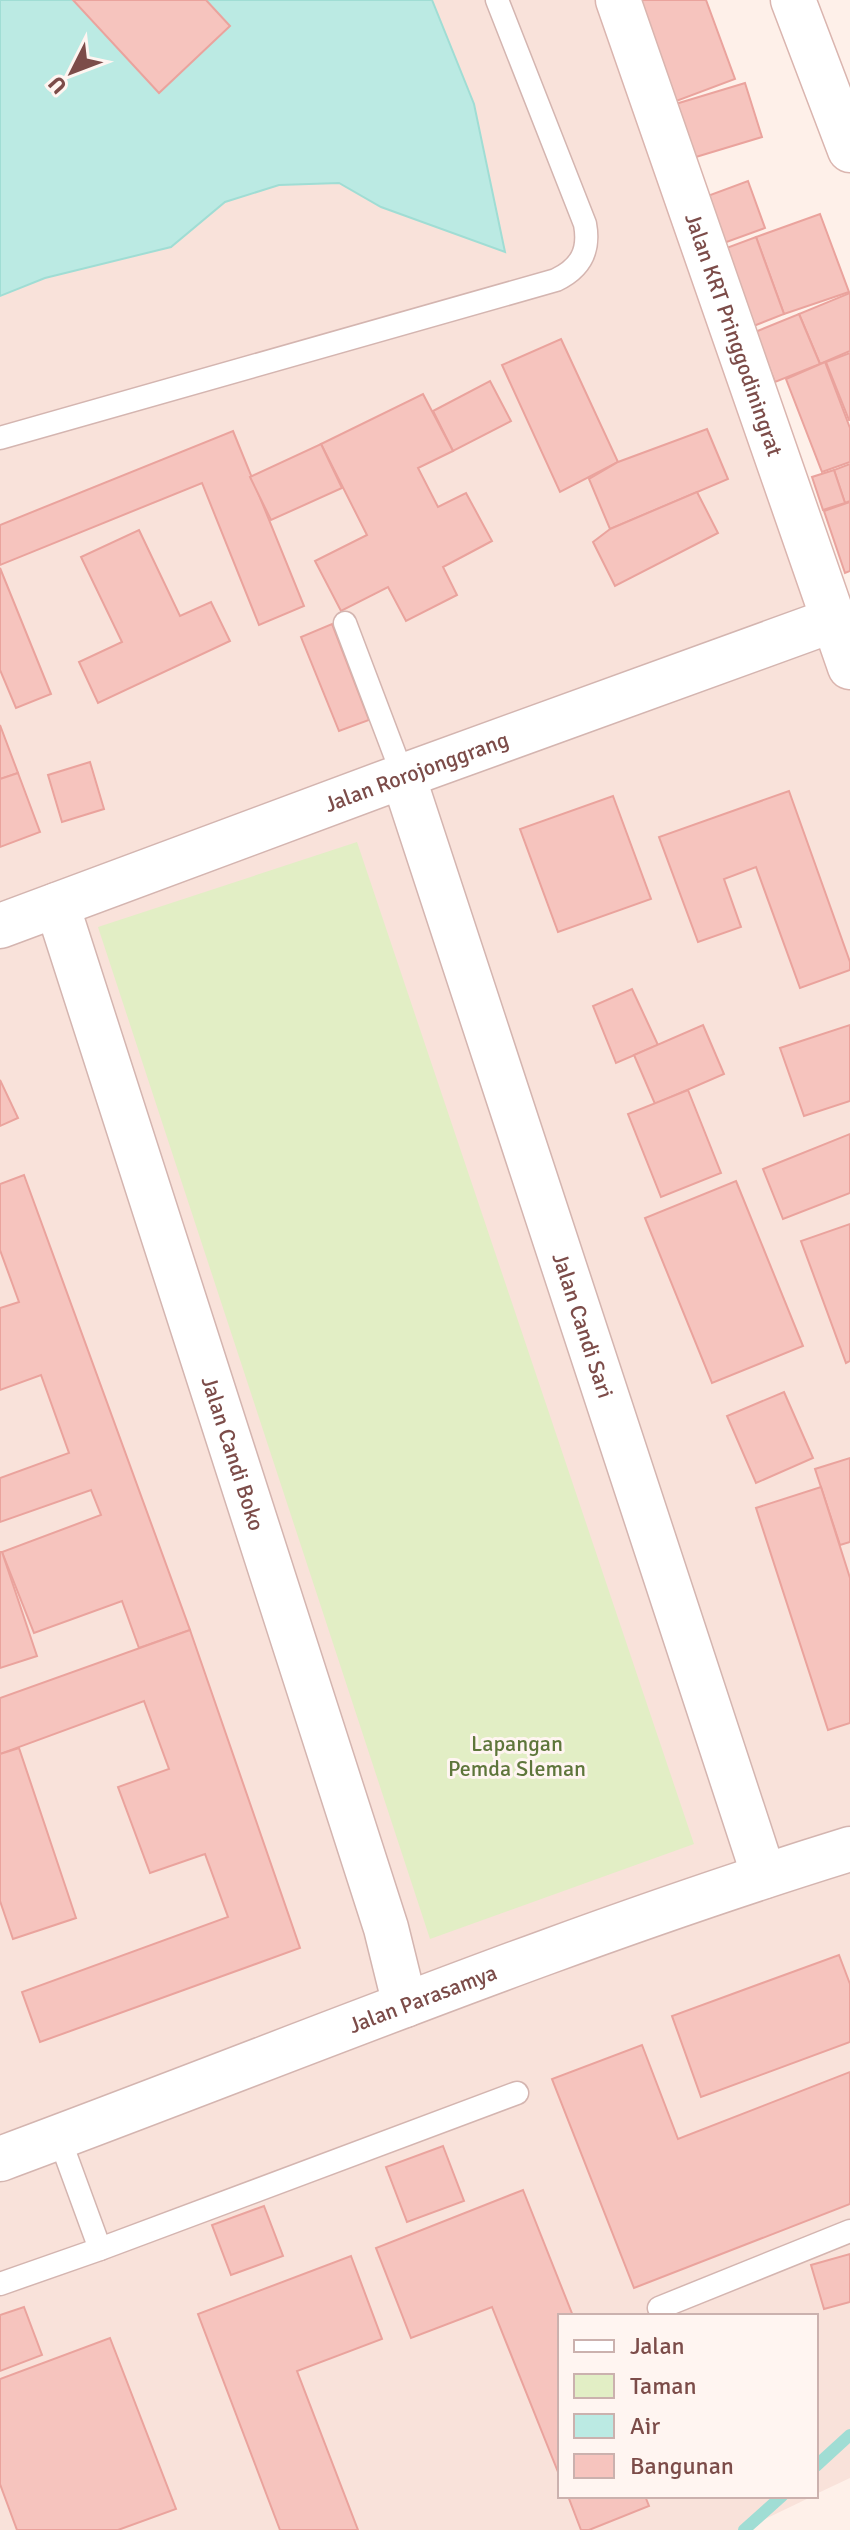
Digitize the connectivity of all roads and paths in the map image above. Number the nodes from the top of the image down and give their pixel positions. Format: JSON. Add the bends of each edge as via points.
{"nodes":[{"id":1,"x":497,"y":0,"type":"edge"},
{"id":2,"x":618,"y":0,"type":"edge"},
{"id":3,"x":793,"y":0,"type":"edge"},
{"id":4,"x":850,"y":150,"type":"edge"},
{"id":5,"x":0,"y":438,"type":"edge"},
{"id":6,"x":833,"y":620,"type":"junction"},
{"id":7,"x":345,"y":623,"type":"dead end"},
{"id":8,"x":850,"y":667,"type":"edge"},
{"id":9,"x":403,"y":776,"type":"junction"},
{"id":10,"x":57,"y":905,"type":"junction"},
{"id":11,"x":0,"y":926,"type":"edge"},
{"id":12,"x":850,"y":1849,"type":"edge"},
{"id":13,"x":764,"y":1876,"type":"junction"},
{"id":14,"x":405,"y":2005,"type":"junction"},
{"id":15,"x":517,"y":2093,"type":"dead end"},
{"id":16,"x":59,"y":2137,"type":"junction"},
{"id":17,"x":0,"y":2159,"type":"edge"},
{"id":18,"x":850,"y":2231,"type":"edge"},
{"id":19,"x":100,"y":2249,"type":"junction"},
{"id":20,"x":0,"y":2284,"type":"edge"},
{"id":21,"x":659,"y":2308,"type":"dead end"}],
"edges":[{"from":1,"to":5,"type":"lane","via":[[585,224],[584,257],[572,272]]},
{"from":2,"to":6,"type":"street","name":"Jalan KRT Pringgodiningrat"},
{"from":3,"to":4,"type":"street"},
{"from":6,"to":8,"type":"street","name":"Jalan KRT Pringgodiningrat"},
{"from":6,"to":9,"type":"street","name":"Jalan Rorojonggrang"},
{"from":7,"to":9,"type":"lane"},
{"from":9,"to":10,"type":"street","name":"Jalan Rorojonggrang"},
{"from":9,"to":13,"type":"street","name":"Jalan Candi Sari"},
{"from":10,"to":11,"type":"street","name":"Jalan Rorojonggrang"},
{"from":10,"to":14,"type":"street","name":"Jalan Candi Boko","via":[[386,1928]]},
{"from":12,"to":13,"type":"street","name":"Jalan Parasamya"},
{"from":13,"to":14,"type":"street","name":"Jalan Parasamya"},
{"from":14,"to":16,"type":"street","name":"Jalan Parasamya"},
{"from":15,"to":19,"type":"lane"},
{"from":16,"to":17,"type":"street","name":"Jalan Parasamya"},
{"from":16,"to":19,"type":"lane"},
{"from":18,"to":21,"type":"lane"},
{"from":19,"to":20,"type":"lane"}]}
